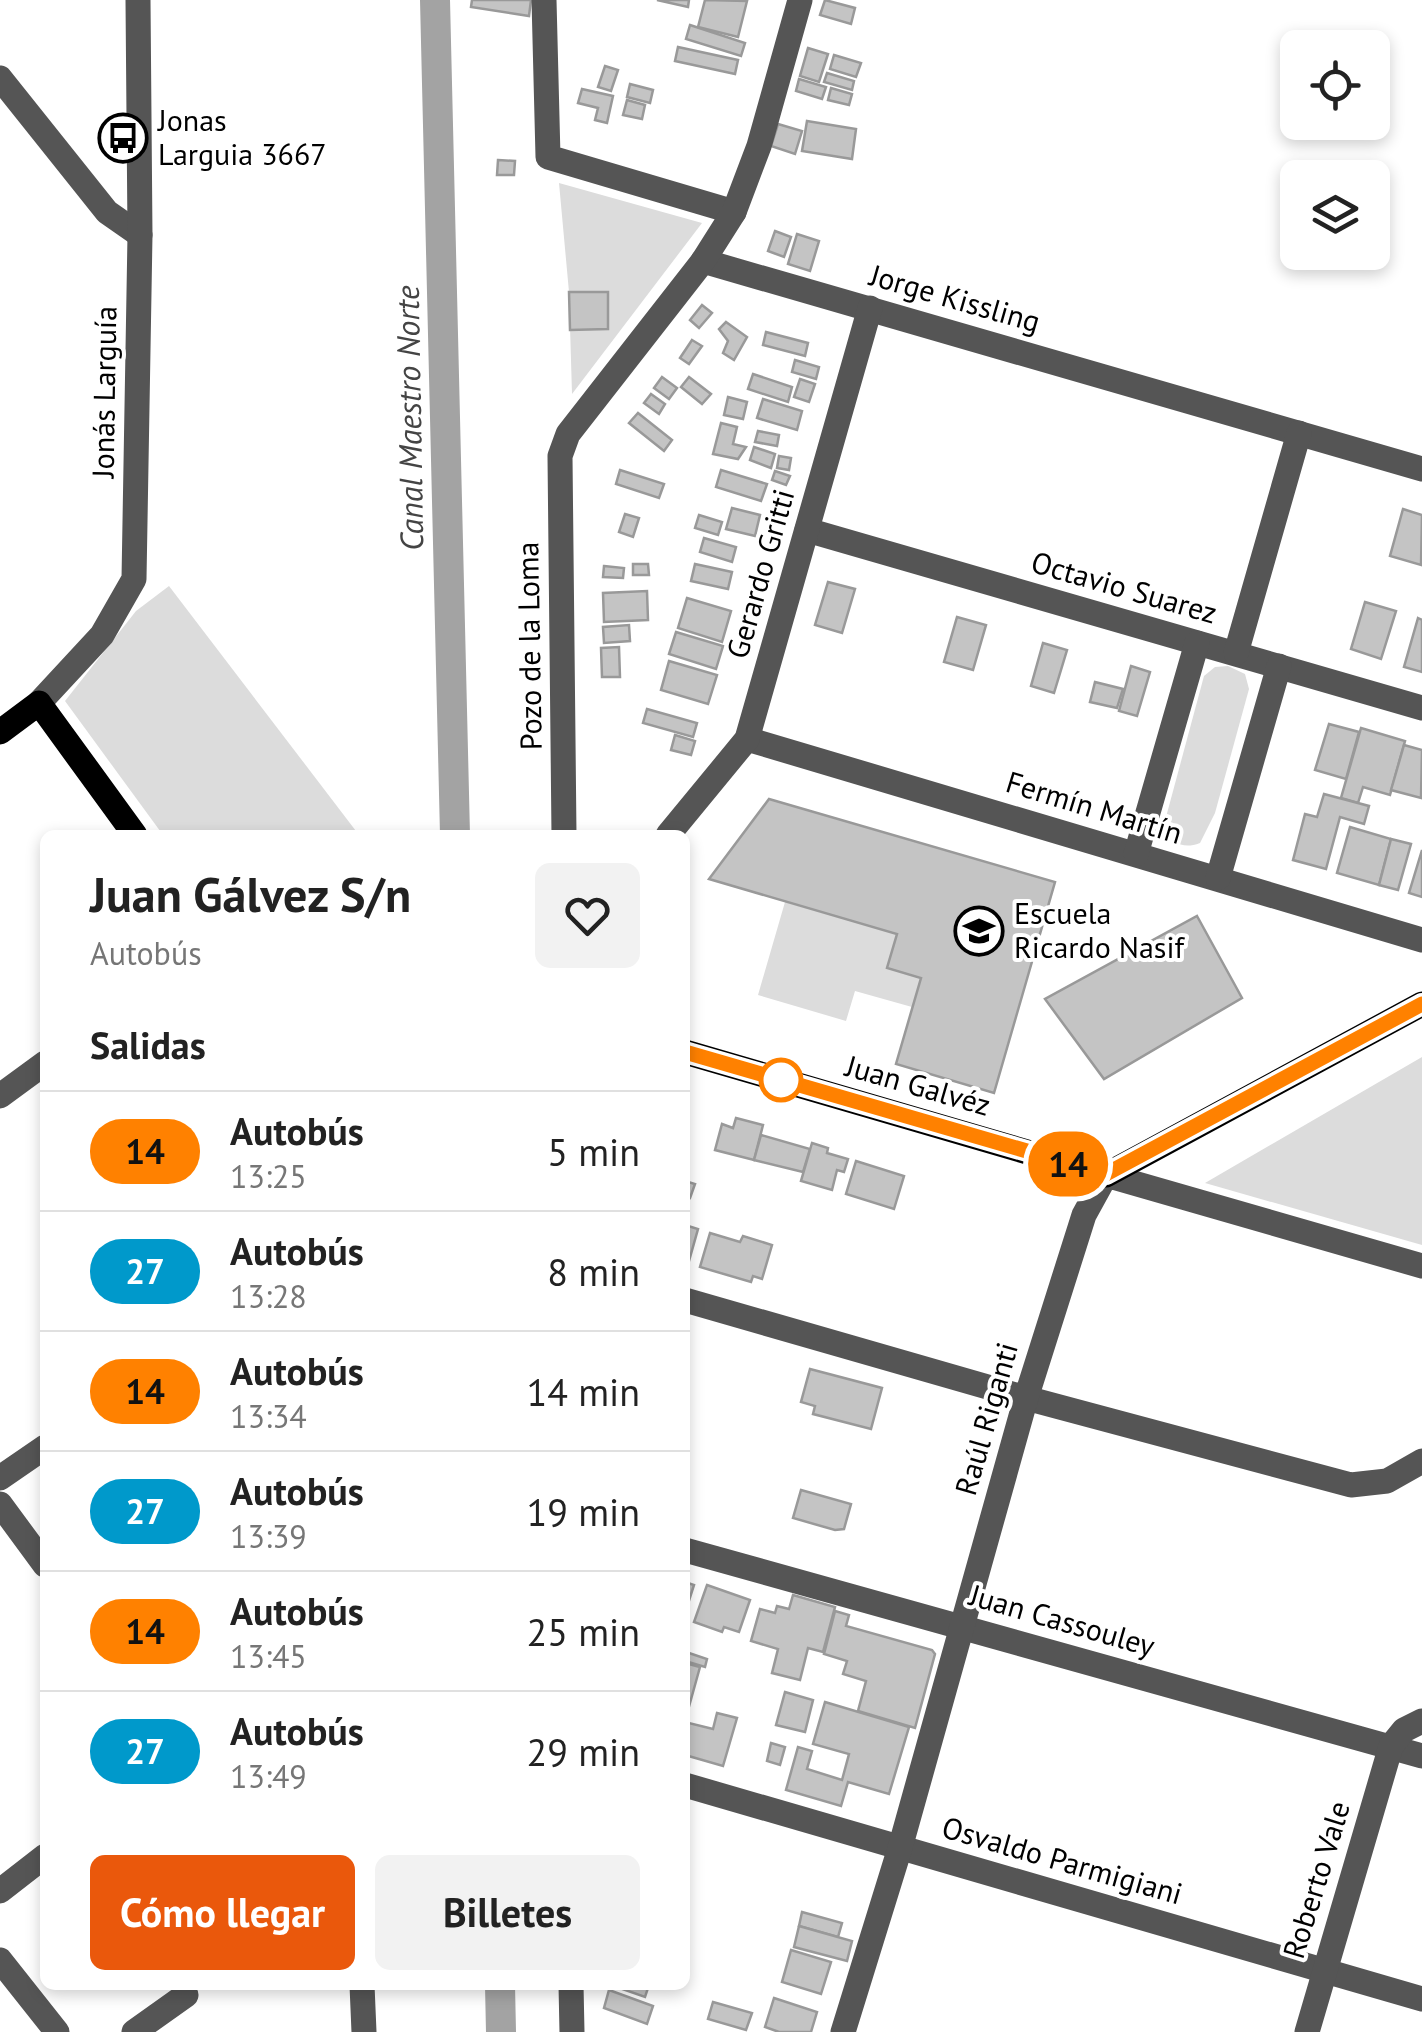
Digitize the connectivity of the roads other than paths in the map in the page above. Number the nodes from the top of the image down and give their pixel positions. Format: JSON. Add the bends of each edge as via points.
{"nodes":[{"id":1,"x":138,"y":0,"type":"edge"},
{"id":2,"x":544,"y":0,"type":"edge"},
{"id":3,"x":800,"y":0,"type":"edge"},
{"id":4,"x":0,"y":78,"type":"edge"},
{"id":5,"x":734,"y":212,"type":"junction"},
{"id":6,"x":140,"y":234,"type":"junction"},
{"id":7,"x":703,"y":261,"type":"junction"},
{"id":8,"x":870,"y":308,"type":"junction"},
{"id":9,"x":1299,"y":434,"type":"junction"},
{"id":10,"x":1422,"y":469,"type":"edge"},
{"id":11,"x":807,"y":530,"type":"junction"},
{"id":12,"x":1197,"y":643,"type":"junction"},
{"id":13,"x":1236,"y":653,"type":"junction"},
{"id":14,"x":1280,"y":666,"type":"junction"},
{"id":15,"x":39,"y":703,"type":"junction"},
{"id":16,"x":1422,"y":708,"type":"edge"},
{"id":17,"x":0,"y":732,"type":"edge"},
{"id":18,"x":747,"y":739,"type":"junction"},
{"id":19,"x":131,"y":830,"type":"edge"},
{"id":20,"x":564,"y":830,"type":"edge"},
{"id":21,"x":672,"y":830,"type":"edge"},
{"id":22,"x":1136,"y":854,"type":"junction"},
{"id":23,"x":1218,"y":878,"type":"junction"},
{"id":24,"x":1422,"y":940,"type":"edge"},
{"id":25,"x":1422,"y":1004,"type":"edge"},
{"id":26,"x":690,"y":1053,"type":"edge"},
{"id":27,"x":40,"y":1066,"type":"edge"},
{"id":28,"x":0,"y":1096,"type":"edge"},
{"id":29,"x":1106,"y":1174,"type":"junction"},
{"id":30,"x":1422,"y":1266,"type":"edge"},
{"id":31,"x":690,"y":1301,"type":"edge"},
{"id":32,"x":1026,"y":1398,"type":"junction"},
{"id":33,"x":40,"y":1450,"type":"edge"},
{"id":34,"x":1422,"y":1461,"type":"edge"},
{"id":35,"x":0,"y":1478,"type":"edge"},
{"id":36,"x":0,"y":1504,"type":"edge"},
{"id":37,"x":690,"y":1551,"type":"edge"},
{"id":38,"x":40,"y":1558,"type":"edge"},
{"id":39,"x":962,"y":1626,"type":"junction"},
{"id":40,"x":1422,"y":1721,"type":"edge"},
{"id":41,"x":1390,"y":1746,"type":"junction"},
{"id":42,"x":1422,"y":1756,"type":"edge"},
{"id":43,"x":690,"y":1786,"type":"edge"},
{"id":44,"x":900,"y":1848,"type":"junction"},
{"id":45,"x":40,"y":1860,"type":"edge"},
{"id":46,"x":0,"y":1892,"type":"edge"},
{"id":47,"x":0,"y":1960,"type":"edge"},
{"id":48,"x":1323,"y":1970,"type":"junction"},
{"id":49,"x":362,"y":1990,"type":"edge"},
{"id":50,"x":571,"y":1990,"type":"edge"},
{"id":51,"x":186,"y":1996,"type":"dead end"},
{"id":52,"x":1422,"y":1999,"type":"edge"},
{"id":53,"x":56,"y":2032,"type":"edge"},
{"id":54,"x":134,"y":2032,"type":"edge"},
{"id":55,"x":364,"y":2032,"type":"edge"},
{"id":56,"x":572,"y":2032,"type":"edge"},
{"id":57,"x":843,"y":2032,"type":"edge"},
{"id":58,"x":1306,"y":2032,"type":"edge"}],
"edges":[{"from":1,"to":6,"type":"street","name":"Jonás Larguía"},
{"from":2,"to":5,"type":"street","via":[[548,157]]},
{"from":3,"to":5,"type":"street","via":[[760,146]]},
{"from":4,"to":6,"type":"street","via":[[107,212]]},
{"from":5,"to":7,"type":"street"},
{"from":6,"to":15,"type":"street","name":"Jonás Larguía","via":[[134,579],[102,635]]},
{"from":7,"to":8,"type":"street","name":"Jorge Kissling"},
{"from":7,"to":20,"type":"street","name":"Pozo de la Loma","via":[[568,434],[560,456]]},
{"from":8,"to":9,"type":"street","name":"Jorge Kissling"},
{"from":8,"to":11,"type":"street","name":"Gerardo Gritti"},
{"from":9,"to":10,"type":"street","name":"Jorge Kissling"},
{"from":9,"to":13,"type":"street"},
{"from":11,"to":12,"type":"street","name":"Octavio Suarez"},
{"from":11,"to":18,"type":"street","name":"Gerardo Gritti"},
{"from":12,"to":13,"type":"street","name":"Octavio Suarez"},
{"from":12,"to":22,"type":"street"},
{"from":13,"to":14,"type":"street","name":"Octavio Suarez"},
{"from":14,"to":16,"type":"street","name":"Octavio Suarez"},
{"from":14,"to":23,"type":"street"},
{"from":15,"to":17,"type":"main road","name":"Jonás Larguía"},
{"from":15,"to":19,"type":"main road"},
{"from":18,"to":21,"type":"street","name":"Gerardo Gritti"},
{"from":18,"to":22,"type":"street","name":"Fermín Martín"},
{"from":22,"to":23,"type":"street","name":"Fermín Martín"},
{"from":23,"to":24,"type":"street","name":"Fermín Martín"},
{"from":25,"to":29,"type":"main road"},
{"from":26,"to":29,"type":"main road","name":"Juan Galvéz"},
{"from":27,"to":28,"type":"street"},
{"from":29,"to":30,"type":"street","name":"Juan Galvéz"},
{"from":29,"to":32,"type":"street","name":"Raúl Riganti","via":[[1084,1215]]},
{"from":31,"to":32,"type":"street"},
{"from":32,"to":34,"type":"street","via":[[1351,1485],[1388,1481]]},
{"from":32,"to":39,"type":"street","name":"Raúl Riganti"},
{"from":33,"to":35,"type":"street"},
{"from":36,"to":38,"type":"street"},
{"from":37,"to":39,"type":"street","name":"Juan Cassouley"},
{"from":39,"to":41,"type":"street","name":"Juan Cassouley"},
{"from":39,"to":44,"type":"street","name":"Raúl Riganti"},
{"from":40,"to":41,"type":"street"},
{"from":41,"to":42,"type":"street","name":"Juan Cassouley"},
{"from":41,"to":48,"type":"street","name":"Roberto Vale"},
{"from":43,"to":44,"type":"street","name":"Osvaldo Parmigiani"},
{"from":44,"to":48,"type":"street","name":"Osvaldo Parmigiani"},
{"from":44,"to":57,"type":"street","name":"Raúl Riganti"},
{"from":45,"to":46,"type":"street"},
{"from":47,"to":53,"type":"street"},
{"from":48,"to":52,"type":"street","name":"Osvaldo Parmigiani"},
{"from":48,"to":58,"type":"street","name":"Roberto Vale"},
{"from":49,"to":55,"type":"street"},
{"from":50,"to":56,"type":"street"},
{"from":51,"to":54,"type":"street"}]}
